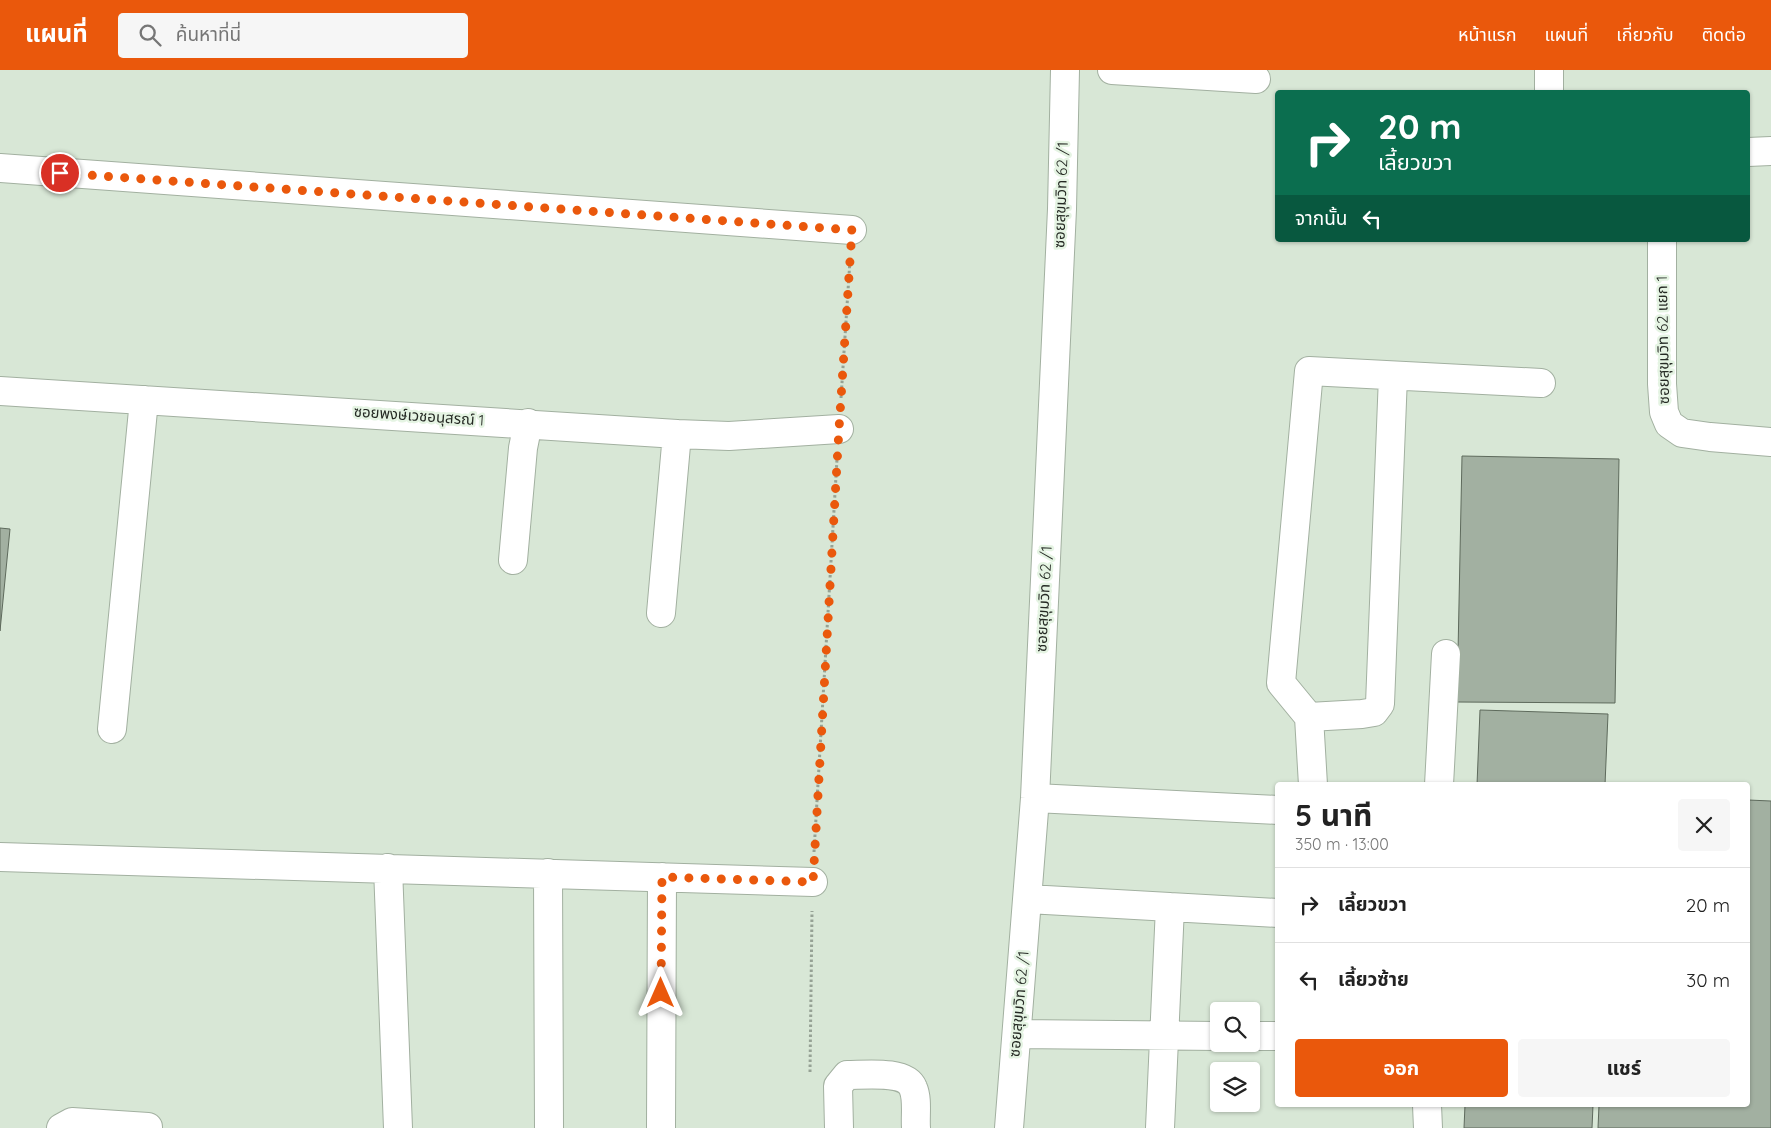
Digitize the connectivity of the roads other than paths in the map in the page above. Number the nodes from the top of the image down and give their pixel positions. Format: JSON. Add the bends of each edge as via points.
{"nodes":[{"id":1,"x":1065,"y":70,"type":"edge"},
{"id":2,"x":1112,"y":70,"type":"edge"},
{"id":3,"x":1549,"y":70,"type":"edge"},
{"id":4,"x":1256,"y":78,"type":"dead end"},
{"id":5,"x":1549,"y":90,"type":"edge"},
{"id":6,"x":1771,"y":150,"type":"edge"},
{"id":7,"x":1750,"y":152,"type":"edge"},
{"id":8,"x":0,"y":168,"type":"edge"},
{"id":9,"x":852,"y":230,"type":"road end"},
{"id":10,"x":1662,"y":242,"type":"edge"},
{"id":11,"x":1392,"y":376,"type":"junction"},
{"id":12,"x":1541,"y":382,"type":"dead end"},
{"id":13,"x":0,"y":391,"type":"edge"},
{"id":14,"x":144,"y":400,"type":"junction"},
{"id":15,"x":528,"y":423,"type":"junction"},
{"id":16,"x":839,"y":429,"type":"road end"},
{"id":17,"x":677,"y":434,"type":"junction"},
{"id":18,"x":1771,"y":442,"type":"edge"},
{"id":19,"x":514,"y":560,"type":"dead end"},
{"id":20,"x":661,"y":613,"type":"dead end"},
{"id":21,"x":1446,"y":654,"type":"dead end"},
{"id":22,"x":1310,"y":717,"type":"junction"},
{"id":23,"x":112,"y":729,"type":"dead end"},
{"id":24,"x":1313,"y":782,"type":"edge"},
{"id":25,"x":1439,"y":782,"type":"edge"},
{"id":26,"x":1035,"y":798,"type":"junction"},
{"id":27,"x":1275,"y":810,"type":"edge"},
{"id":28,"x":0,"y":856,"type":"edge"},
{"id":29,"x":388,"y":868,"type":"junction"},
{"id":30,"x":548,"y":873,"type":"junction"},
{"id":31,"x":662,"y":877,"type":"junction"},
{"id":32,"x":813,"y":882,"type":"road end"},
{"id":33,"x":1028,"y":899,"type":"junction"},
{"id":34,"x":1170,"y":907,"type":"junction"},
{"id":35,"x":1275,"y":912,"type":"edge"},
{"id":36,"x":1017,"y":1034,"type":"junction"},
{"id":37,"x":1164,"y":1036,"type":"junction"},
{"id":38,"x":1210,"y":1036,"type":"edge"},
{"id":39,"x":1260,"y":1036,"type":"edge"},
{"id":40,"x":1275,"y":1036,"type":"edge"},
{"id":41,"x":1427,"y":1107,"type":"edge"},
{"id":42,"x":148,"y":1127,"type":"edge"},
{"id":43,"x":61,"y":1128,"type":"edge"},
{"id":44,"x":398,"y":1128,"type":"edge"},
{"id":45,"x":549,"y":1128,"type":"edge"},
{"id":46,"x":661,"y":1128,"type":"edge"},
{"id":47,"x":839,"y":1128,"type":"edge"},
{"id":48,"x":916,"y":1128,"type":"edge"},
{"id":49,"x":1009,"y":1128,"type":"edge"},
{"id":50,"x":1160,"y":1128,"type":"edge"},
{"id":51,"x":1428,"y":1128,"type":"edge"}],
"edges":[{"from":1,"to":26,"type":"street","name":"ซอยสุขุมวิท 62 /1","via":[[1062,209]]},
{"from":2,"to":4,"type":"street"},
{"from":3,"to":5,"type":"street"},
{"from":6,"to":7,"type":"street"},
{"from":8,"to":9,"type":"street"},
{"from":10,"to":18,"type":"street","name":"ซอยสุขุมวิท 62 แยก 1","via":[[1662,384],[1664,412],[1669,424],[1682,433]]},
{"from":11,"to":12,"type":"street"},
{"from":11,"to":22,"type":"street","via":[[1380,704],[1374,712]]},
{"from":11,"to":22,"type":"street","via":[[1309,371],[1281,683]]},
{"from":13,"to":14,"type":"street","name":"ซอยพงษ์เวชอนุสรณ์ 1"},
{"from":14,"to":15,"type":"street","name":"ซอยพงษ์เวชอนุสรณ์ 1"},
{"from":14,"to":23,"type":"street"},
{"from":15,"to":17,"type":"street","name":"ซอยพงษ์เวชอนุสรณ์ 1"},
{"from":15,"to":19,"type":"street"},
{"from":16,"to":17,"type":"street","name":"ซอยพงษ์เวชอนุสรณ์ 1","via":[[729,436]]},
{"from":17,"to":20,"type":"street"},
{"from":21,"to":25,"type":"street"},
{"from":22,"to":24,"type":"street"},
{"from":26,"to":27,"type":"street"},
{"from":26,"to":33,"type":"street","name":"ซอยสุขุมวิท 62 /1"},
{"from":28,"to":29,"type":"street"},
{"from":29,"to":30,"type":"street"},
{"from":29,"to":44,"type":"street"},
{"from":30,"to":31,"type":"street"},
{"from":30,"to":45,"type":"street"},
{"from":31,"to":32,"type":"street"},
{"from":31,"to":46,"type":"street"},
{"from":33,"to":34,"type":"street"},
{"from":33,"to":36,"type":"street","name":"ซอยสุขุมวิท 62 /1"},
{"from":34,"to":35,"type":"street"},
{"from":34,"to":37,"type":"street"},
{"from":36,"to":37,"type":"street"},
{"from":36,"to":49,"type":"street","name":"ซอยสุขุมวิท 62 /1"},
{"from":37,"to":38,"type":"street"},
{"from":37,"to":50,"type":"street"},
{"from":39,"to":40,"type":"street"},
{"from":41,"to":51,"type":"street"},
{"from":42,"to":43,"type":"street","via":[[72,1122]]},
{"from":47,"to":48,"type":"street","via":[[838,1086],[847,1075],[899,1076],[909,1080],[914,1090]]}]}
